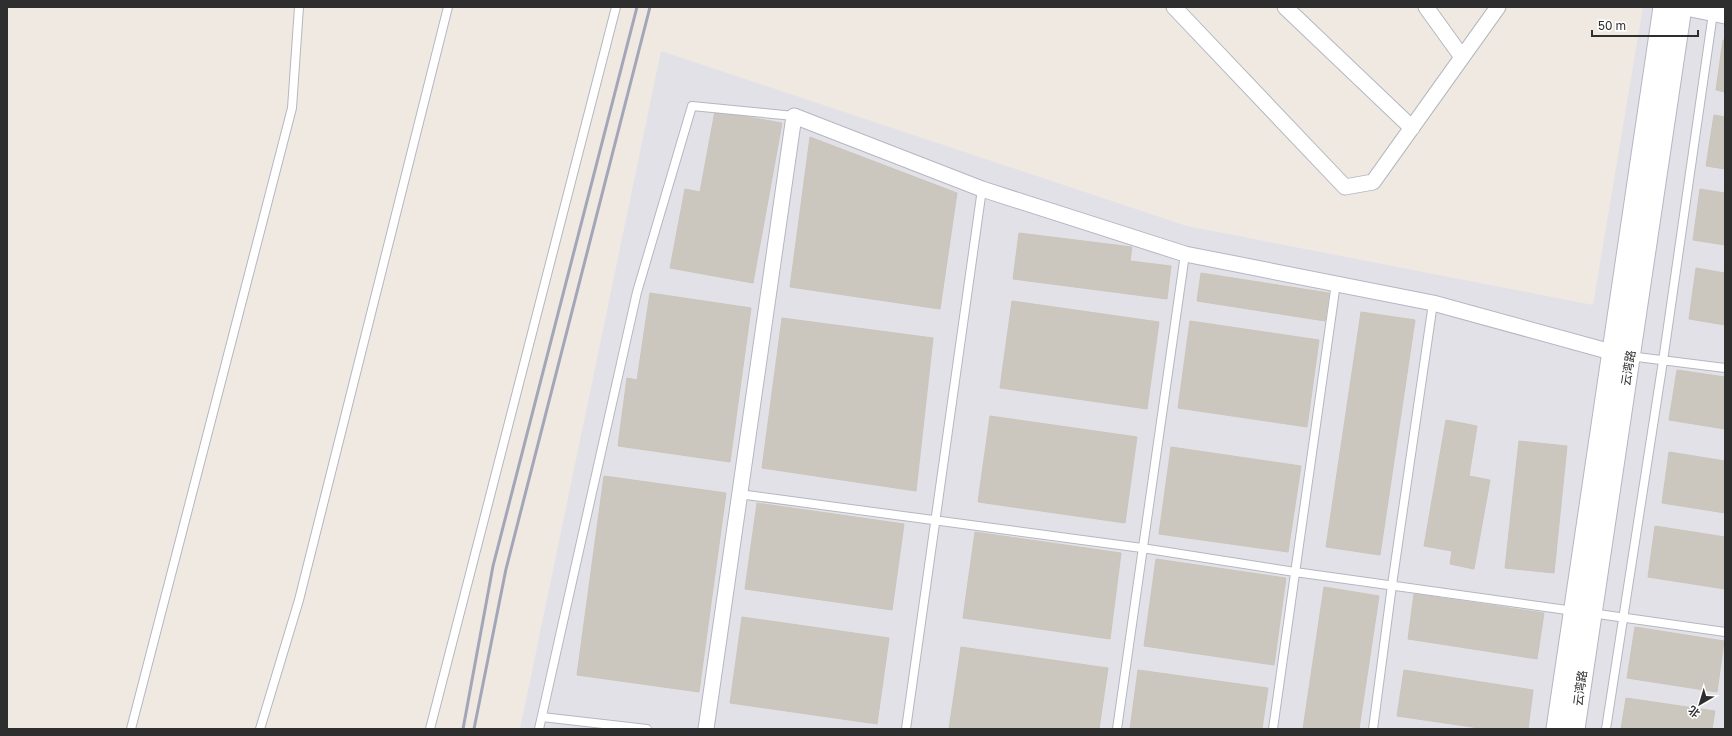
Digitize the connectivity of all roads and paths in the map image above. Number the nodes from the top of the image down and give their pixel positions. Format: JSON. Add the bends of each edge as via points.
{"nodes":[{"id":1,"x":299,"y":7,"type":"edge"},
{"id":2,"x":448,"y":7,"type":"edge"},
{"id":3,"x":616,"y":7,"type":"edge"},
{"id":4,"x":1174,"y":7,"type":"edge"},
{"id":5,"x":1285,"y":7,"type":"edge"},
{"id":6,"x":1426,"y":7,"type":"edge"},
{"id":7,"x":1498,"y":7,"type":"edge"},
{"id":8,"x":1664,"y":7,"type":"edge"},
{"id":9,"x":1681,"y":7,"type":"edge"},
{"id":10,"x":1719,"y":15,"type":"edge"},
{"id":11,"x":1462,"y":57,"type":"junction"},
{"id":12,"x":794,"y":116,"type":"junction"},
{"id":13,"x":1412,"y":128,"type":"junction"},
{"id":14,"x":982,"y":189,"type":"junction"},
{"id":15,"x":1185,"y":254,"type":"junction"},
{"id":16,"x":1336,"y":283,"type":"junction"},
{"id":17,"x":1433,"y":303,"type":"junction"},
{"id":18,"x":1621,"y":355,"type":"junction"},
{"id":19,"x":1663,"y":360,"type":"junction"},
{"id":20,"x":1725,"y":368,"type":"edge"},
{"id":21,"x":740,"y":494,"type":"junction"},
{"id":22,"x":935,"y":521,"type":"junction"},
{"id":23,"x":1142,"y":548,"type":"junction"},
{"id":24,"x":1295,"y":572,"type":"junction"},
{"id":25,"x":1392,"y":585,"type":"junction"},
{"id":26,"x":1583,"y":612,"type":"junction"},
{"id":27,"x":1623,"y":618,"type":"junction"},
{"id":28,"x":1725,"y":632,"type":"edge"},
{"id":29,"x":542,"y":717,"type":"junction"},
{"id":30,"x":131,"y":729,"type":"edge"},
{"id":31,"x":260,"y":729,"type":"edge"},
{"id":32,"x":430,"y":729,"type":"edge"},
{"id":33,"x":539,"y":729,"type":"edge"},
{"id":34,"x":647,"y":729,"type":"edge"},
{"id":35,"x":706,"y":729,"type":"edge"},
{"id":36,"x":906,"y":729,"type":"edge"},
{"id":37,"x":1117,"y":729,"type":"edge"},
{"id":38,"x":1273,"y":729,"type":"edge"},
{"id":39,"x":1373,"y":729,"type":"edge"},
{"id":40,"x":1557,"y":729,"type":"edge"},
{"id":41,"x":1574,"y":729,"type":"edge"},
{"id":42,"x":1606,"y":729,"type":"edge"}],
"edges":[{"from":1,"to":30,"type":"lane","via":[[292,108]]},
{"from":2,"to":31,"type":"lane","via":[[299,600]]},
{"from":3,"to":32,"type":"lane"},
{"from":4,"to":13,"type":"street","via":[[1345,187],[1373,182]]},
{"from":5,"to":13,"type":"street"},
{"from":6,"to":11,"type":"street"},
{"from":7,"to":11,"type":"street"},
{"from":8,"to":18,"type":"main road","name":"云湾路"},
{"from":9,"to":10,"type":"street"},
{"from":9,"to":18,"type":"main road","name":"云湾路"},
{"from":10,"to":19,"type":"lane"},
{"from":11,"to":13,"type":"street"},
{"from":12,"to":14,"type":"street"},
{"from":12,"to":21,"type":"street"},
{"from":12,"to":29,"type":"lane","via":[[692,106],[637,292]]},
{"from":14,"to":15,"type":"street"},
{"from":14,"to":22,"type":"lane"},
{"from":15,"to":16,"type":"street"},
{"from":15,"to":23,"type":"lane"},
{"from":16,"to":17,"type":"street"},
{"from":16,"to":24,"type":"lane"},
{"from":17,"to":18,"type":"street"},
{"from":17,"to":25,"type":"lane"},
{"from":18,"to":19,"type":"lane"},
{"from":18,"to":26,"type":"main road","name":"云湾路"},
{"from":19,"to":20,"type":"lane"},
{"from":19,"to":27,"type":"lane"},
{"from":21,"to":22,"type":"lane"},
{"from":21,"to":35,"type":"street"},
{"from":22,"to":23,"type":"lane"},
{"from":22,"to":36,"type":"lane"},
{"from":23,"to":24,"type":"lane"},
{"from":23,"to":37,"type":"lane"},
{"from":24,"to":25,"type":"lane"},
{"from":24,"to":38,"type":"lane"},
{"from":25,"to":26,"type":"lane"},
{"from":25,"to":39,"type":"lane"},
{"from":26,"to":27,"type":"lane"},
{"from":26,"to":40,"type":"main road","name":"云湾路"},
{"from":26,"to":41,"type":"main road","name":"云湾路"},
{"from":27,"to":28,"type":"lane"},
{"from":27,"to":42,"type":"lane"},
{"from":29,"to":33,"type":"lane"},
{"from":29,"to":34,"type":"lane"}]}
